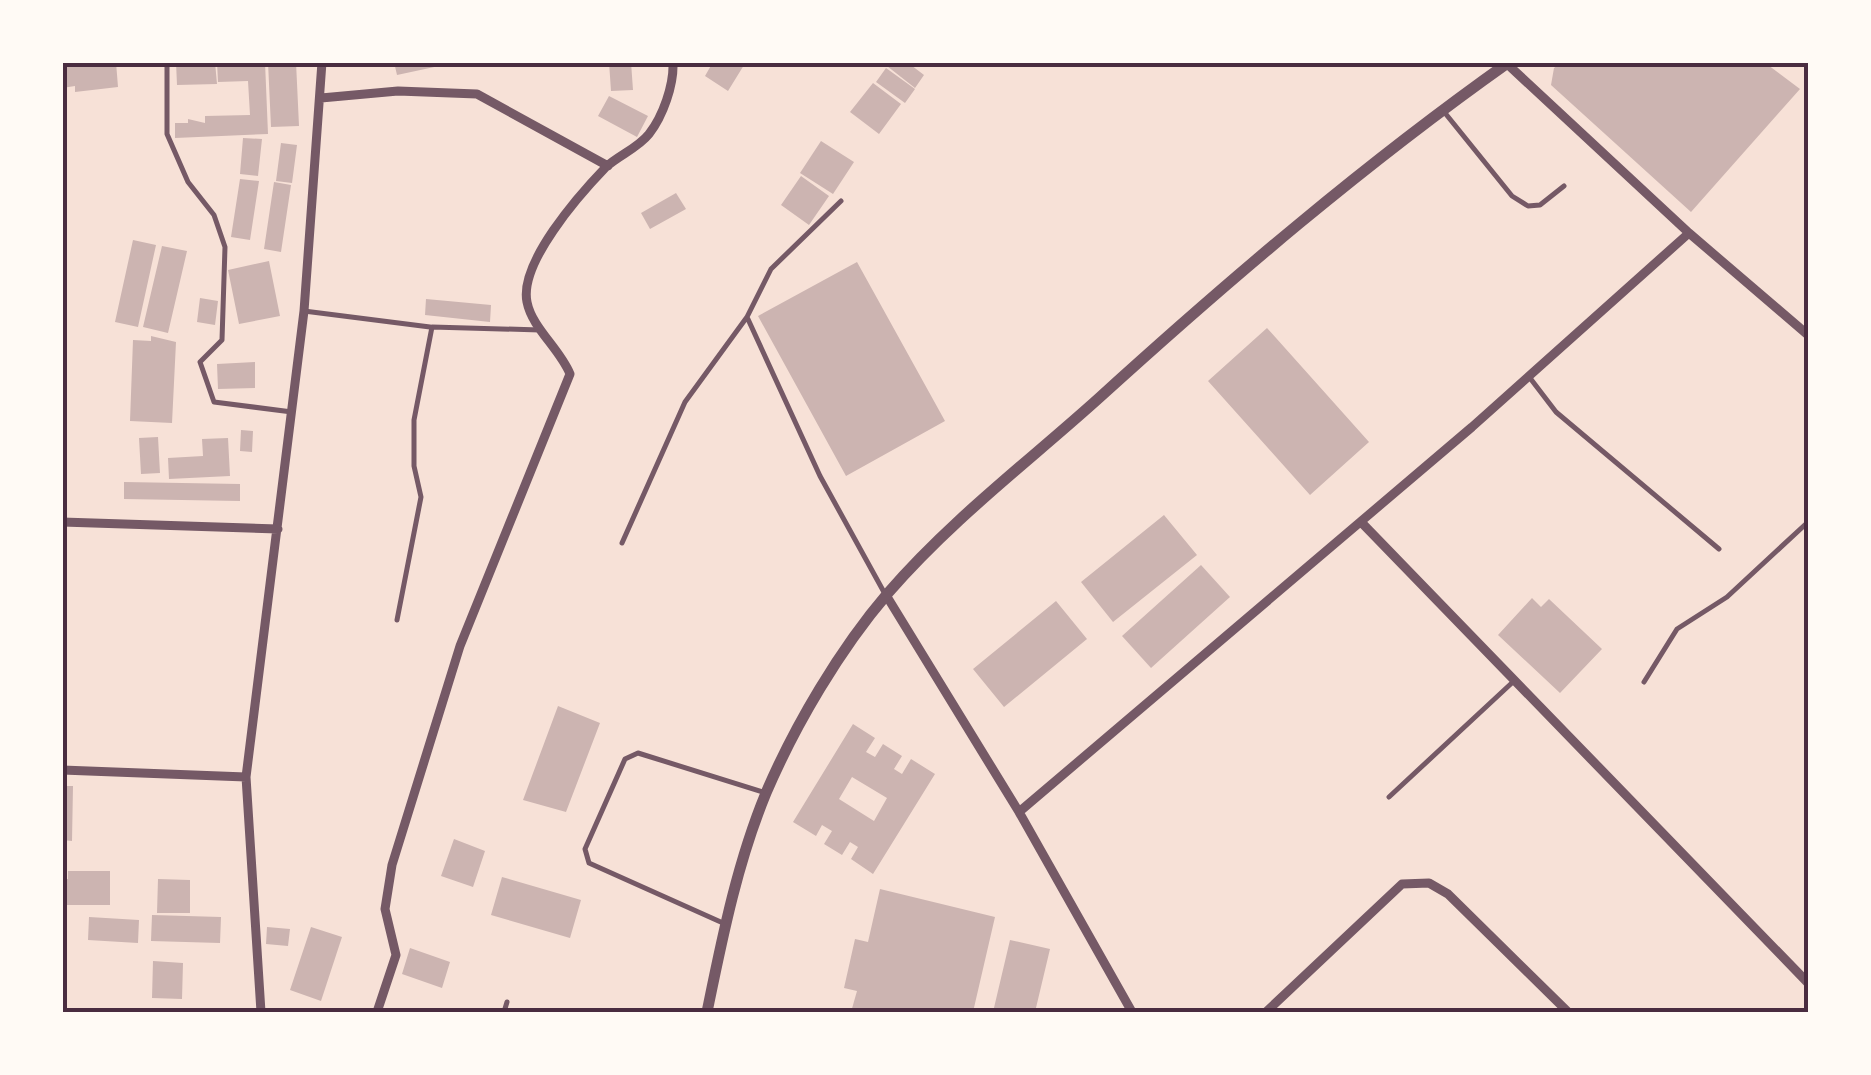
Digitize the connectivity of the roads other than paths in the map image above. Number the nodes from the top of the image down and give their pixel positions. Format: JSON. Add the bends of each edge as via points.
{"nodes":[{"id":1,"x":167,"y":62,"type":"edge"},
{"id":2,"x":322,"y":62,"type":"edge"},
{"id":3,"x":673,"y":62,"type":"edge"},
{"id":4,"x":1507,"y":63,"type":"edge"},
{"id":5,"x":321,"y":98,"type":"junction"},
{"id":6,"x":1443,"y":111,"type":"junction"},
{"id":7,"x":608,"y":166,"type":"junction"},
{"id":8,"x":1564,"y":186,"type":"dead end"},
{"id":9,"x":841,"y":201,"type":"dead end"},
{"id":10,"x":1688,"y":233,"type":"junction"},
{"id":11,"x":304,"y":311,"type":"junction"},
{"id":12,"x":747,"y":317,"type":"junction"},
{"id":13,"x":432,"y":328,"type":"junction"},
{"id":14,"x":543,"y":330,"type":"junction"},
{"id":15,"x":1808,"y":336,"type":"edge"},
{"id":16,"x":1530,"y":378,"type":"junction"},
{"id":17,"x":292,"y":412,"type":"junction"},
{"id":18,"x":62,"y":522,"type":"edge"},
{"id":19,"x":1361,"y":522,"type":"junction"},
{"id":20,"x":1808,"y":522,"type":"edge"},
{"id":21,"x":278,"y":529,"type":"junction"},
{"id":22,"x":622,"y":543,"type":"dead end"},
{"id":23,"x":1719,"y":549,"type":"dead end"},
{"id":24,"x":886,"y":596,"type":"junction"},
{"id":25,"x":397,"y":620,"type":"dead end"},
{"id":26,"x":1514,"y":680,"type":"junction"},
{"id":27,"x":1644,"y":682,"type":"dead end"},
{"id":28,"x":62,"y":770,"type":"edge"},
{"id":29,"x":246,"y":777,"type":"junction"},
{"id":30,"x":766,"y":794,"type":"junction"},
{"id":31,"x":1389,"y":797,"type":"dead end"},
{"id":32,"x":1019,"y":812,"type":"junction"},
{"id":33,"x":726,"y":925,"type":"junction"},
{"id":34,"x":1808,"y":983,"type":"edge"},
{"id":35,"x":508,"y":1002,"type":"dead end"},
{"id":36,"x":262,"y":1012,"type":"edge"},
{"id":37,"x":377,"y":1012,"type":"edge"},
{"id":38,"x":504,"y":1012,"type":"edge"},
{"id":39,"x":707,"y":1012,"type":"edge"},
{"id":40,"x":1132,"y":1012,"type":"edge"},
{"id":41,"x":1266,"y":1012,"type":"edge"},
{"id":42,"x":1568,"y":1012,"type":"edge"}],
"edges":[{"from":1,"to":17,"type":"lane","via":[[167,134],[225,247],[222,340],[200,362],[214,402]]},
{"from":2,"to":5,"type":"street"},
{"from":3,"to":7,"type":"street","via":[[662,112],[647,136]]},
{"from":4,"to":6,"type":"street"},
{"from":4,"to":10,"type":"street"},
{"from":5,"to":7,"type":"street","via":[[398,91],[477,94]]},
{"from":5,"to":11,"type":"street"},
{"from":6,"to":8,"type":"lane","via":[[1517,201],[1540,205]]},
{"from":6,"to":24,"type":"street","via":[[1152,349],[942,536]]},
{"from":7,"to":14,"type":"street","via":[[552,232],[524,283],[527,308]]},
{"from":9,"to":12,"type":"lane","via":[[771,269]]},
{"from":10,"to":15,"type":"street"},
{"from":10,"to":16,"type":"street"},
{"from":11,"to":13,"type":"lane"},
{"from":11,"to":17,"type":"street"},
{"from":12,"to":22,"type":"lane","via":[[686,402]]},
{"from":12,"to":24,"type":"lane","via":[[820,476]]},
{"from":13,"to":14,"type":"lane"},
{"from":13,"to":25,"type":"lane","via":[[414,420],[421,497]]},
{"from":14,"to":37,"type":"street","via":[[570,374],[460,646],[392,865],[385,909],[396,955]]},
{"from":16,"to":19,"type":"street"},
{"from":16,"to":23,"type":"lane","via":[[1556,412]]},
{"from":17,"to":21,"type":"street"},
{"from":18,"to":21,"type":"street"},
{"from":19,"to":26,"type":"street"},
{"from":19,"to":32,"type":"street"},
{"from":20,"to":27,"type":"lane","via":[[1727,598],[1677,629]]},
{"from":21,"to":29,"type":"street"},
{"from":24,"to":30,"type":"street","via":[[836,666]]},
{"from":24,"to":32,"type":"street"},
{"from":26,"to":31,"type":"lane"},
{"from":26,"to":34,"type":"street"},
{"from":28,"to":29,"type":"street"},
{"from":29,"to":36,"type":"street"},
{"from":30,"to":33,"type":"street"},
{"from":30,"to":33,"type":"lane","via":[[638,752],[625,759],[584,850],[589,863]]},
{"from":32,"to":40,"type":"street"},
{"from":33,"to":39,"type":"street"},
{"from":35,"to":38,"type":"lane"},
{"from":41,"to":42,"type":"street","via":[[1402,884],[1414,881],[1448,894]]}]}
